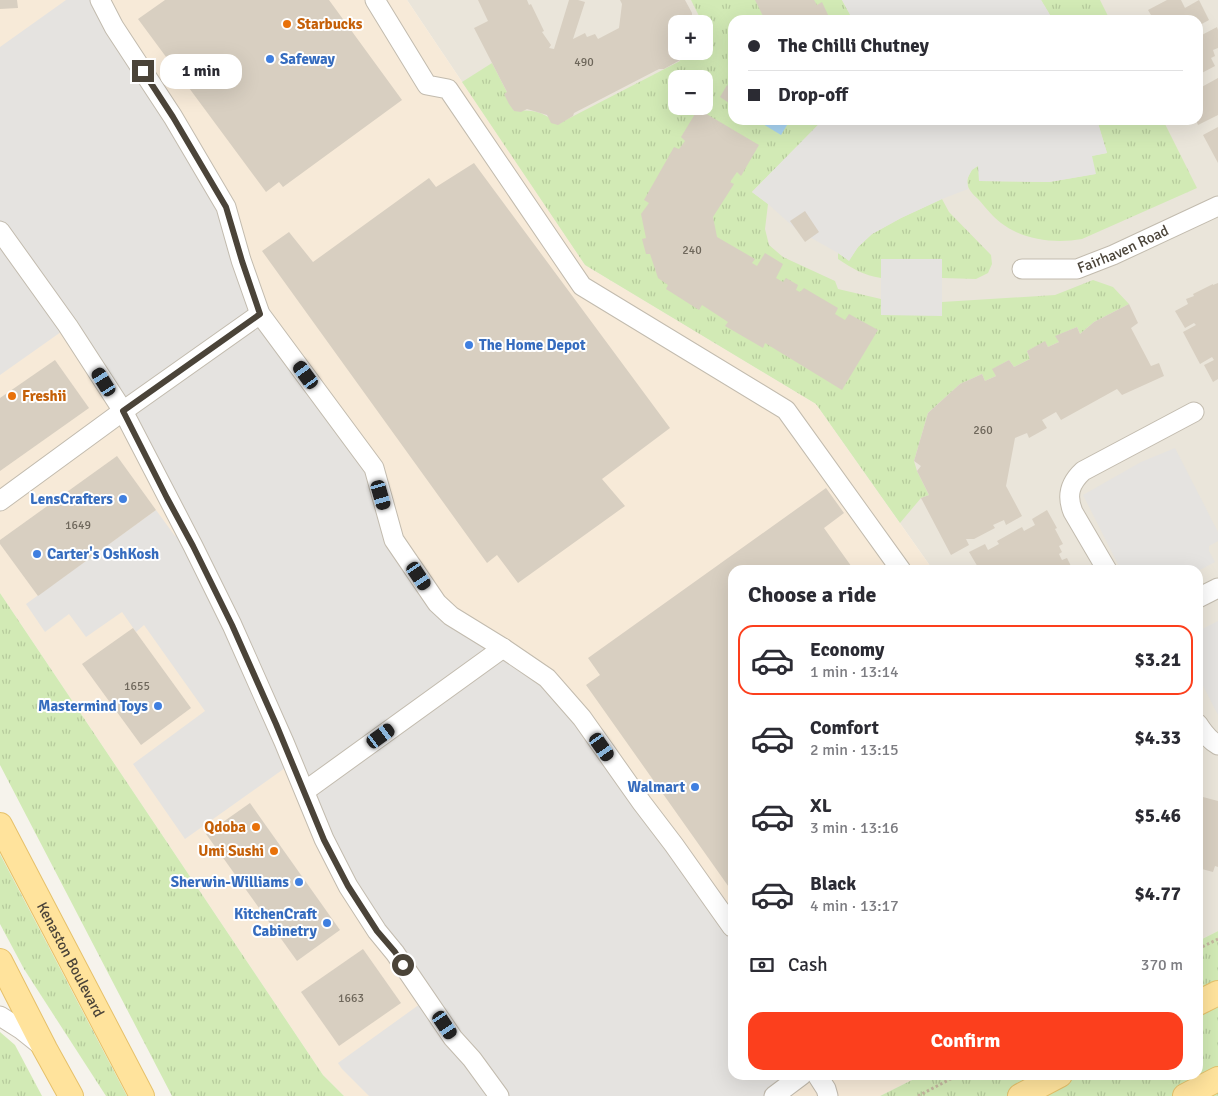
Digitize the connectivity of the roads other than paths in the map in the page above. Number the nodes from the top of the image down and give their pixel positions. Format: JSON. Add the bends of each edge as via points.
{"nodes":[{"id":1,"x":100,"y":0,"type":"edge"},
{"id":2,"x":375,"y":0,"type":"edge"},
{"id":3,"x":1218,"y":206,"type":"edge"},
{"id":4,"x":0,"y":231,"type":"edge"},
{"id":5,"x":1022,"y":269,"type":"dead end"},
{"id":6,"x":260,"y":314,"type":"junction"},
{"id":7,"x":123,"y":411,"type":"junction"},
{"id":8,"x":1194,"y":412,"type":"dead end"},
{"id":9,"x":0,"y":501,"type":"edge"},
{"id":10,"x":897,"y":565,"type":"edge"},
{"id":11,"x":1104,"y":565,"type":"edge"},
{"id":12,"x":1218,"y":588,"type":"edge"},
{"id":13,"x":1203,"y":596,"type":"edge"},
{"id":14,"x":503,"y":648,"type":"junction"},
{"id":15,"x":1203,"y":733,"type":"edge"},
{"id":16,"x":1218,"y":745,"type":"edge"},
{"id":17,"x":305,"y":791,"type":"junction"},
{"id":18,"x":0,"y":825,"type":"edge"},
{"id":19,"x":728,"y":921,"type":"edge"},
{"id":20,"x":0,"y":961,"type":"edge"},
{"id":21,"x":1218,"y":993,"type":"edge"},
{"id":22,"x":1203,"y":1000,"type":"edge"},
{"id":23,"x":0,"y":1016,"type":"edge"},
{"id":24,"x":46,"y":1049,"type":"junction"},
{"id":25,"x":1218,"y":1079,"type":"edge"},
{"id":26,"x":795,"y":1080,"type":"edge"},
{"id":27,"x":1050,"y":1080,"type":"edge"},
{"id":28,"x":71,"y":1096,"type":"edge"},
{"id":29,"x":142,"y":1096,"type":"edge"},
{"id":30,"x":499,"y":1096,"type":"edge"},
{"id":31,"x":774,"y":1096,"type":"edge"},
{"id":32,"x":1020,"y":1096,"type":"edge"},
{"id":33,"x":1185,"y":1096,"type":"edge"}],
"edges":[{"from":1,"to":6,"type":"street","via":[[226,207]]},
{"from":2,"to":10,"type":"street","via":[[427,86],[448,89],[582,286],[786,410]]},
{"from":3,"to":5,"type":"street","name":"Fairhaven Road","via":[[1077,269]]},
{"from":4,"to":7,"type":"street","via":[[68,326]]},
{"from":6,"to":7,"type":"street"},
{"from":6,"to":14,"type":"street","via":[[374,468],[394,540],[437,603],[451,616]]},
{"from":7,"to":9,"type":"street"},
{"from":7,"to":17,"type":"street","via":[[232,625]]},
{"from":8,"to":11,"type":"street","via":[[1075,478],[1069,502]]},
{"from":12,"to":13,"type":"street"},
{"from":14,"to":17,"type":"street"},
{"from":14,"to":19,"type":"street","via":[[547,678],[582,718]]},
{"from":15,"to":16,"type":"street"},
{"from":17,"to":30,"type":"street","via":[[324,840],[372,924]]},
{"from":18,"to":29,"type":"main road","name":"Kenaston Boulevard"},
{"from":20,"to":24,"type":"main road"},
{"from":21,"to":22,"type":"main road"},
{"from":23,"to":24,"type":"street"},
{"from":24,"to":28,"type":"main road"},
{"from":25,"to":33,"type":"main road"},
{"from":26,"to":31,"type":"street"},
{"from":27,"to":32,"type":"main road"}]}
